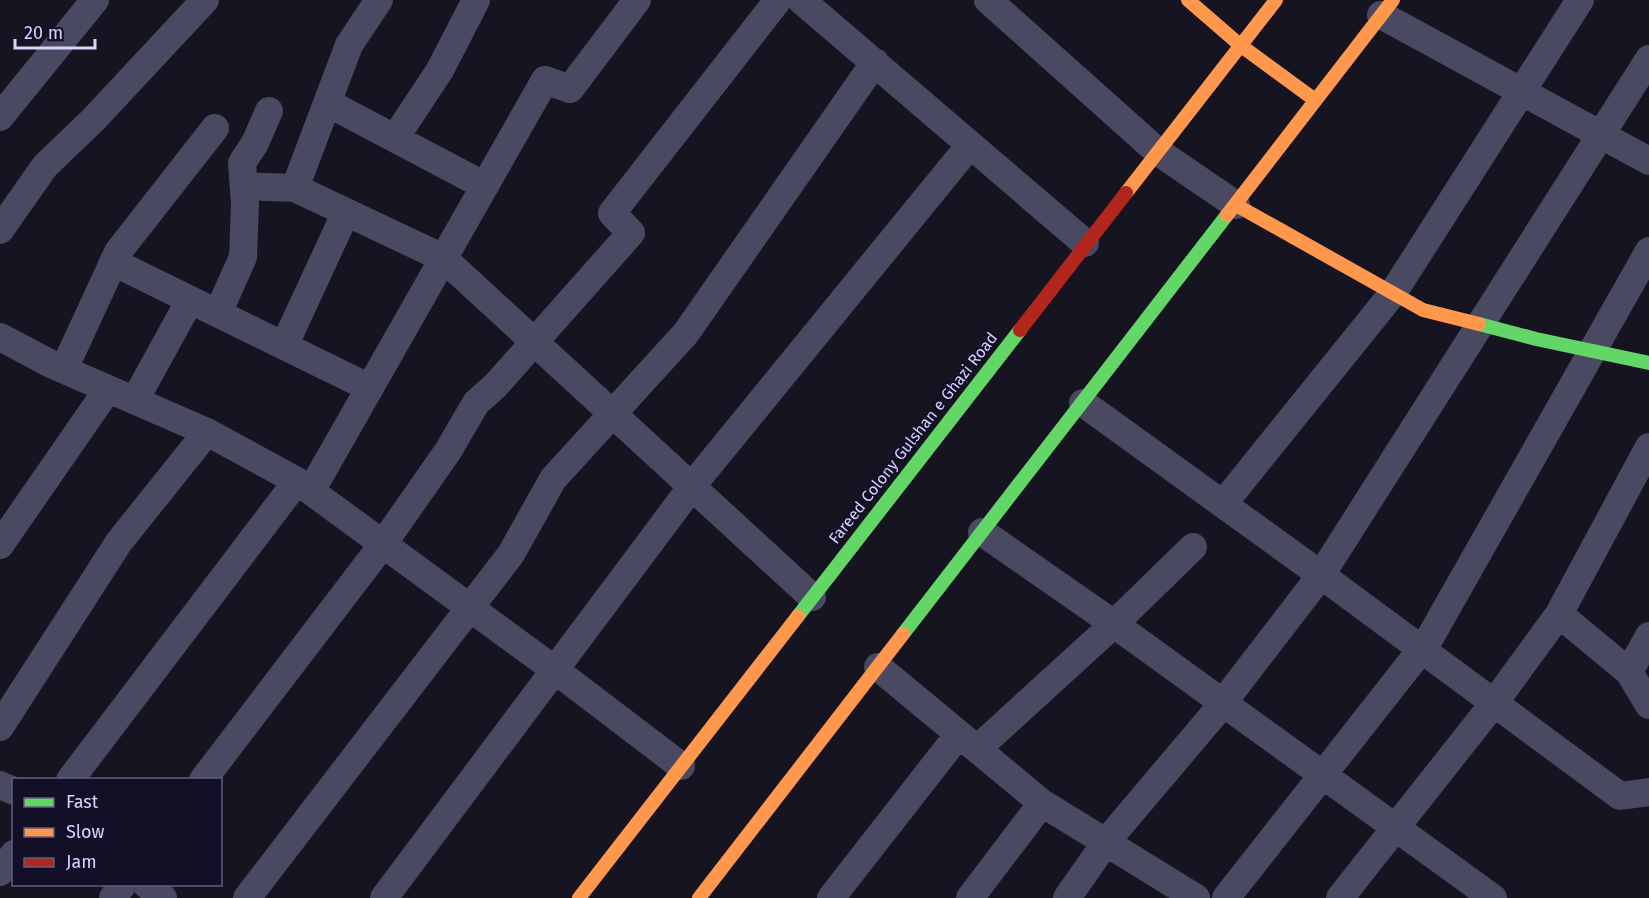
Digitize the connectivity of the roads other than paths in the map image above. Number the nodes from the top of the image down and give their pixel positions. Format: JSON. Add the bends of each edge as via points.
{"nodes":[{"id":1,"x":95,"y":0,"type":"edge"},
{"id":2,"x":205,"y":0,"type":"edge"},
{"id":3,"x":379,"y":0,"type":"edge"},
{"id":4,"x":476,"y":0,"type":"edge"},
{"id":5,"x":637,"y":0,"type":"edge"},
{"id":6,"x":778,"y":0,"type":"edge"},
{"id":7,"x":801,"y":0,"type":"edge"},
{"id":8,"x":988,"y":0,"type":"edge"},
{"id":9,"x":1188,"y":0,"type":"edge"},
{"id":10,"x":1276,"y":0,"type":"edge"},
{"id":11,"x":1580,"y":0,"type":"edge"},
{"id":12,"x":1387,"y":8,"type":"edge"},
{"id":13,"x":1240,"y":45,"type":"junction"},
{"id":14,"x":1649,"y":59,"type":"edge"},
{"id":15,"x":875,"y":62,"type":"junction"},
{"id":16,"x":1522,"y":92,"type":"junction"},
{"id":17,"x":1315,"y":100,"type":"junction"},
{"id":18,"x":328,"y":103,"type":"junction"},
{"id":19,"x":269,"y":111,"type":"dead end"},
{"id":20,"x":0,"y":117,"type":"edge"},
{"id":21,"x":214,"y":128,"type":"dead end"},
{"id":22,"x":1601,"y":135,"type":"junction"},
{"id":23,"x":395,"y":138,"type":"junction"},
{"id":24,"x":970,"y":145,"type":"junction"},
{"id":25,"x":1157,"y":151,"type":"junction"},
{"id":26,"x":1649,"y":161,"type":"edge"},
{"id":27,"x":244,"y":186,"type":"junction"},
{"id":28,"x":485,"y":186,"type":"junction"},
{"id":29,"x":295,"y":188,"type":"junction"},
{"id":30,"x":1236,"y":205,"type":"junction"},
{"id":31,"x":346,"y":212,"type":"junction"},
{"id":32,"x":0,"y":230,"type":"edge"},
{"id":33,"x":1085,"y":243,"type":"junction"},
{"id":34,"x":1649,"y":251,"type":"edge"},
{"id":35,"x":443,"y":258,"type":"junction"},
{"id":36,"x":113,"y":262,"type":"junction"},
{"id":37,"x":1393,"y":293,"type":"junction"},
{"id":38,"x":190,"y":300,"type":"junction"},
{"id":39,"x":218,"y":313,"type":"junction"},
{"id":40,"x":1480,"y":325,"type":"junction"},
{"id":41,"x":1,"y":342,"type":"edge"},
{"id":42,"x":534,"y":342,"type":"junction"},
{"id":43,"x":284,"y":346,"type":"junction"},
{"id":44,"x":1592,"y":351,"type":"junction"},
{"id":45,"x":1649,"y":363,"type":"edge"},
{"id":46,"x":64,"y":369,"type":"junction"},
{"id":47,"x":370,"y":388,"type":"junction"},
{"id":48,"x":108,"y":389,"type":"junction"},
{"id":49,"x":135,"y":400,"type":"junction"},
{"id":50,"x":1083,"y":403,"type":"junction"},
{"id":51,"x":612,"y":413,"type":"junction"},
{"id":52,"x":207,"y":432,"type":"junction"},
{"id":53,"x":1649,"y":447,"type":"edge"},
{"id":54,"x":304,"y":486,"type":"junction"},
{"id":55,"x":692,"y":487,"type":"junction"},
{"id":56,"x":1223,"y":504,"type":"junction"},
{"id":57,"x":982,"y":532,"type":"junction"},
{"id":58,"x":383,"y":544,"type":"junction"},
{"id":59,"x":0,"y":545,"type":"edge"},
{"id":60,"x":1193,"y":547,"type":"dead end"},
{"id":61,"x":1321,"y":575,"type":"junction"},
{"id":62,"x":812,"y":597,"type":"junction"},
{"id":63,"x":470,"y":608,"type":"junction"},
{"id":64,"x":1559,"y":614,"type":"junction"},
{"id":65,"x":1114,"y":624,"type":"junction"},
{"id":66,"x":1649,"y":636,"type":"edge"},
{"id":67,"x":1421,"y":649,"type":"junction"},
{"id":68,"x":878,"y":667,"type":"junction"},
{"id":69,"x":555,"y":670,"type":"junction"},
{"id":70,"x":1629,"y":672,"type":"junction"},
{"id":71,"x":1222,"y":703,"type":"junction"},
{"id":72,"x":1494,"y":703,"type":"junction"},
{"id":73,"x":1649,"y":705,"type":"edge"},
{"id":74,"x":0,"y":727,"type":"edge"},
{"id":75,"x":968,"y":741,"type":"junction"},
{"id":76,"x":681,"y":766,"type":"junction"},
{"id":77,"x":1323,"y":774,"type":"junction"},
{"id":78,"x":72,"y":778,"type":"edge"},
{"id":79,"x":205,"y":778,"type":"edge"},
{"id":80,"x":1649,"y":792,"type":"edge"},
{"id":81,"x":1042,"y":803,"type":"junction"},
{"id":82,"x":1396,"y":826,"type":"junction"},
{"id":83,"x":1106,"y":842,"type":"junction"},
{"id":84,"x":12,"y":857,"type":"edge"},
{"id":85,"x":0,"y":872,"type":"edge"},
{"id":86,"x":122,"y":886,"type":"edge"},
{"id":87,"x":147,"y":886,"type":"edge"},
{"id":88,"x":113,"y":898,"type":"edge"},
{"id":89,"x":163,"y":898,"type":"edge"},
{"id":90,"x":247,"y":898,"type":"edge"},
{"id":91,"x":384,"y":898,"type":"edge"},
{"id":92,"x":579,"y":898,"type":"edge"},
{"id":93,"x":699,"y":898,"type":"edge"},
{"id":94,"x":831,"y":898,"type":"edge"},
{"id":95,"x":970,"y":898,"type":"edge"},
{"id":96,"x":1067,"y":898,"type":"edge"},
{"id":97,"x":1196,"y":898,"type":"edge"},
{"id":98,"x":1226,"y":898,"type":"edge"},
{"id":99,"x":1340,"y":898,"type":"edge"},
{"id":100,"x":1494,"y":898,"type":"edge"}],
"edges":[{"from":1,"to":20,"type":"street"},
{"from":2,"to":32,"type":"street","via":[[45,166]]},
{"from":3,"to":18,"type":"street","via":[[349,45]]},
{"from":4,"to":23,"type":"street","via":[[440,70]]},
{"from":5,"to":28,"type":"street","via":[[570,89],[545,80]]},
{"from":6,"to":42,"type":"street","via":[[612,213],[631,233]]},
{"from":7,"to":15,"type":"street"},
{"from":8,"to":25,"type":"street"},
{"from":9,"to":13,"type":"main road"},
{"from":10,"to":13,"type":"main road","name":"Fareed Colony Gulshan e Ghazi Road"},
{"from":11,"to":16,"type":"street"},
{"from":12,"to":16,"type":"street"},
{"from":12,"to":17,"type":"main road"},
{"from":13,"to":17,"type":"main road"},
{"from":13,"to":25,"type":"main road","name":"Fareed Colony Gulshan e Ghazi Road"},
{"from":14,"to":22,"type":"street"},
{"from":15,"to":24,"type":"street"},
{"from":15,"to":51,"type":"street","via":[[686,333]]},
{"from":16,"to":22,"type":"street"},
{"from":16,"to":37,"type":"street"},
{"from":17,"to":30,"type":"main road"},
{"from":18,"to":23,"type":"street"},
{"from":18,"to":29,"type":"street"},
{"from":19,"to":27,"type":"street","via":[[242,163]]},
{"from":21,"to":36,"type":"street"},
{"from":22,"to":26,"type":"street"},
{"from":22,"to":40,"type":"street"},
{"from":23,"to":28,"type":"street"},
{"from":24,"to":33,"type":"street"},
{"from":24,"to":55,"type":"street"},
{"from":25,"to":30,"type":"street"},
{"from":25,"to":33,"type":"main road","name":"Fareed Colony Gulshan e Ghazi Road"},
{"from":27,"to":29,"type":"street"},
{"from":27,"to":39,"type":"street","via":[[243,257]]},
{"from":28,"to":35,"type":"street"},
{"from":29,"to":31,"type":"street"},
{"from":30,"to":37,"type":"main road"},
{"from":30,"to":50,"type":"main road"},
{"from":31,"to":35,"type":"street"},
{"from":31,"to":43,"type":"street"},
{"from":33,"to":62,"type":"main road","name":"Fareed Colony Gulshan e Ghazi Road"},
{"from":34,"to":44,"type":"street"},
{"from":35,"to":42,"type":"street"},
{"from":35,"to":47,"type":"street"},
{"from":36,"to":38,"type":"street"},
{"from":36,"to":46,"type":"street"},
{"from":37,"to":40,"type":"main road","via":[[1423,310]]},
{"from":37,"to":56,"type":"street"},
{"from":38,"to":39,"type":"street"},
{"from":38,"to":49,"type":"street"},
{"from":39,"to":43,"type":"street"},
{"from":40,"to":44,"type":"main road"},
{"from":40,"to":61,"type":"street"},
{"from":41,"to":46,"type":"street"},
{"from":42,"to":51,"type":"street"},
{"from":42,"to":58,"type":"street","via":[[476,403],[448,451]]},
{"from":43,"to":47,"type":"street"},
{"from":44,"to":45,"type":"main road"},
{"from":44,"to":67,"type":"street"},
{"from":46,"to":48,"type":"street"},
{"from":47,"to":54,"type":"street"},
{"from":48,"to":49,"type":"street"},
{"from":48,"to":59,"type":"street"},
{"from":49,"to":52,"type":"street"},
{"from":50,"to":56,"type":"street"},
{"from":50,"to":57,"type":"main road"},
{"from":51,"to":55,"type":"street"},
{"from":51,"to":63,"type":"street","via":[[553,479],[511,554]]},
{"from":52,"to":54,"type":"street"},
{"from":52,"to":74,"type":"street","via":[[119,542]]},
{"from":53,"to":64,"type":"street"},
{"from":54,"to":58,"type":"street"},
{"from":54,"to":78,"type":"street"},
{"from":55,"to":62,"type":"street"},
{"from":55,"to":69,"type":"street"},
{"from":56,"to":61,"type":"street"},
{"from":57,"to":65,"type":"street"},
{"from":57,"to":68,"type":"main road"},
{"from":58,"to":63,"type":"street"},
{"from":58,"to":79,"type":"street"},
{"from":60,"to":65,"type":"street"},
{"from":61,"to":67,"type":"street"},
{"from":61,"to":71,"type":"street"},
{"from":62,"to":76,"type":"main road","name":"Fareed Colony Gulshan e Ghazi Road"},
{"from":63,"to":69,"type":"street"},
{"from":63,"to":90,"type":"street"},
{"from":64,"to":70,"type":"street"},
{"from":64,"to":72,"type":"street"},
{"from":65,"to":71,"type":"street"},
{"from":65,"to":75,"type":"street"},
{"from":66,"to":70,"type":"street"},
{"from":67,"to":72,"type":"street"},
{"from":67,"to":77,"type":"street"},
{"from":68,"to":75,"type":"street"},
{"from":68,"to":93,"type":"main road"},
{"from":69,"to":76,"type":"street"},
{"from":69,"to":91,"type":"street"},
{"from":70,"to":73,"type":"street"},
{"from":71,"to":77,"type":"street"},
{"from":71,"to":83,"type":"street"},
{"from":72,"to":80,"type":"street","via":[[1620,796]]},
{"from":72,"to":82,"type":"street"},
{"from":75,"to":81,"type":"street"},
{"from":75,"to":94,"type":"street"},
{"from":76,"to":92,"type":"main road","name":"Fareed Colony Gulshan e Ghazi Road"},
{"from":77,"to":82,"type":"street"},
{"from":77,"to":98,"type":"street"},
{"from":81,"to":83,"type":"street"},
{"from":81,"to":95,"type":"street"},
{"from":82,"to":99,"type":"street"},
{"from":82,"to":100,"type":"street"},
{"from":83,"to":96,"type":"street"},
{"from":83,"to":97,"type":"street"},
{"from":84,"to":85,"type":"street"},
{"from":86,"to":88,"type":"street"},
{"from":87,"to":89,"type":"street"}]}
